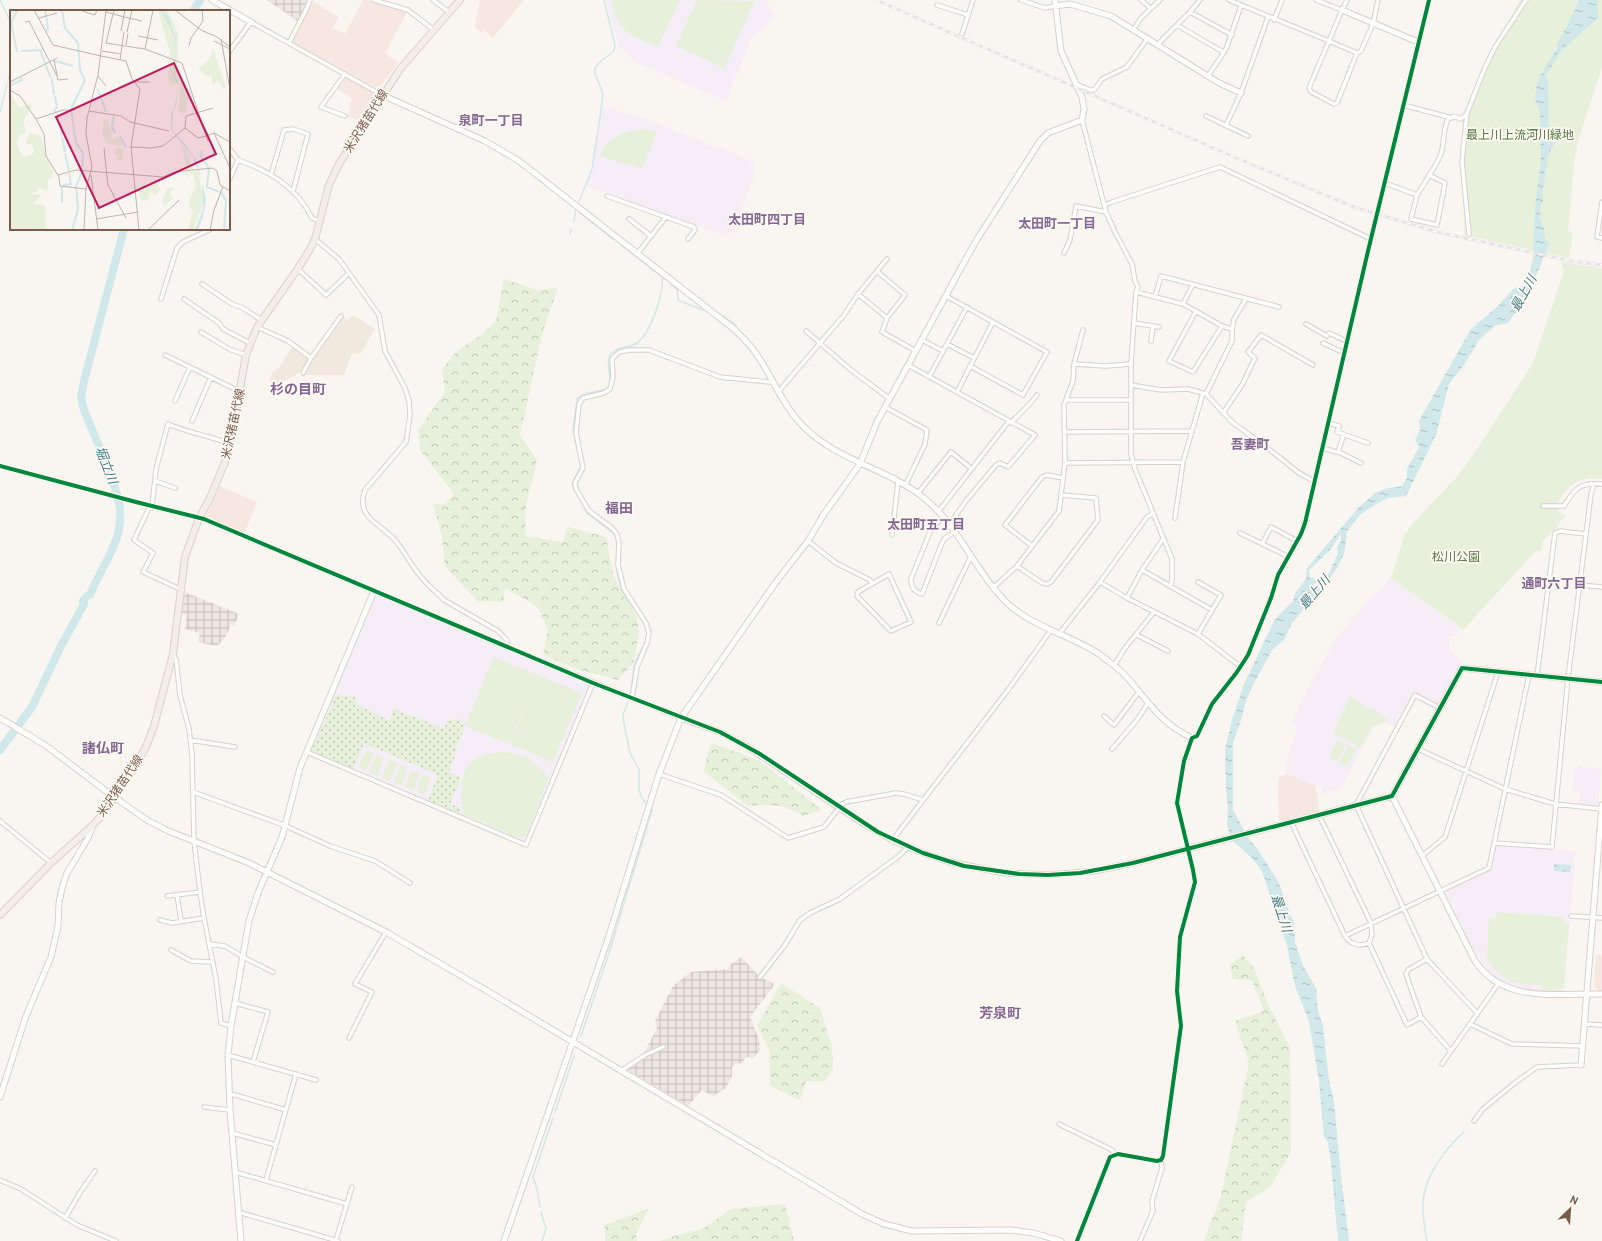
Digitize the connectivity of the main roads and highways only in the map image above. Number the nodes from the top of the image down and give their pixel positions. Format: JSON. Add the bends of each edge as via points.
{"nodes":[{"id":1,"x":460,"y":0,"type":"edge"},
{"id":2,"x":0,"y":915,"type":"edge"}],
"edges":[{"from":1,"to":2,"type":"main road","name":"米沢猪苗代線","via":[[400,69],[382,95],[334,174],[315,239],[298,269],[261,320],[250,343],[224,466],[199,518],[185,557],[173,654],[146,747],[93,825]]}]}
